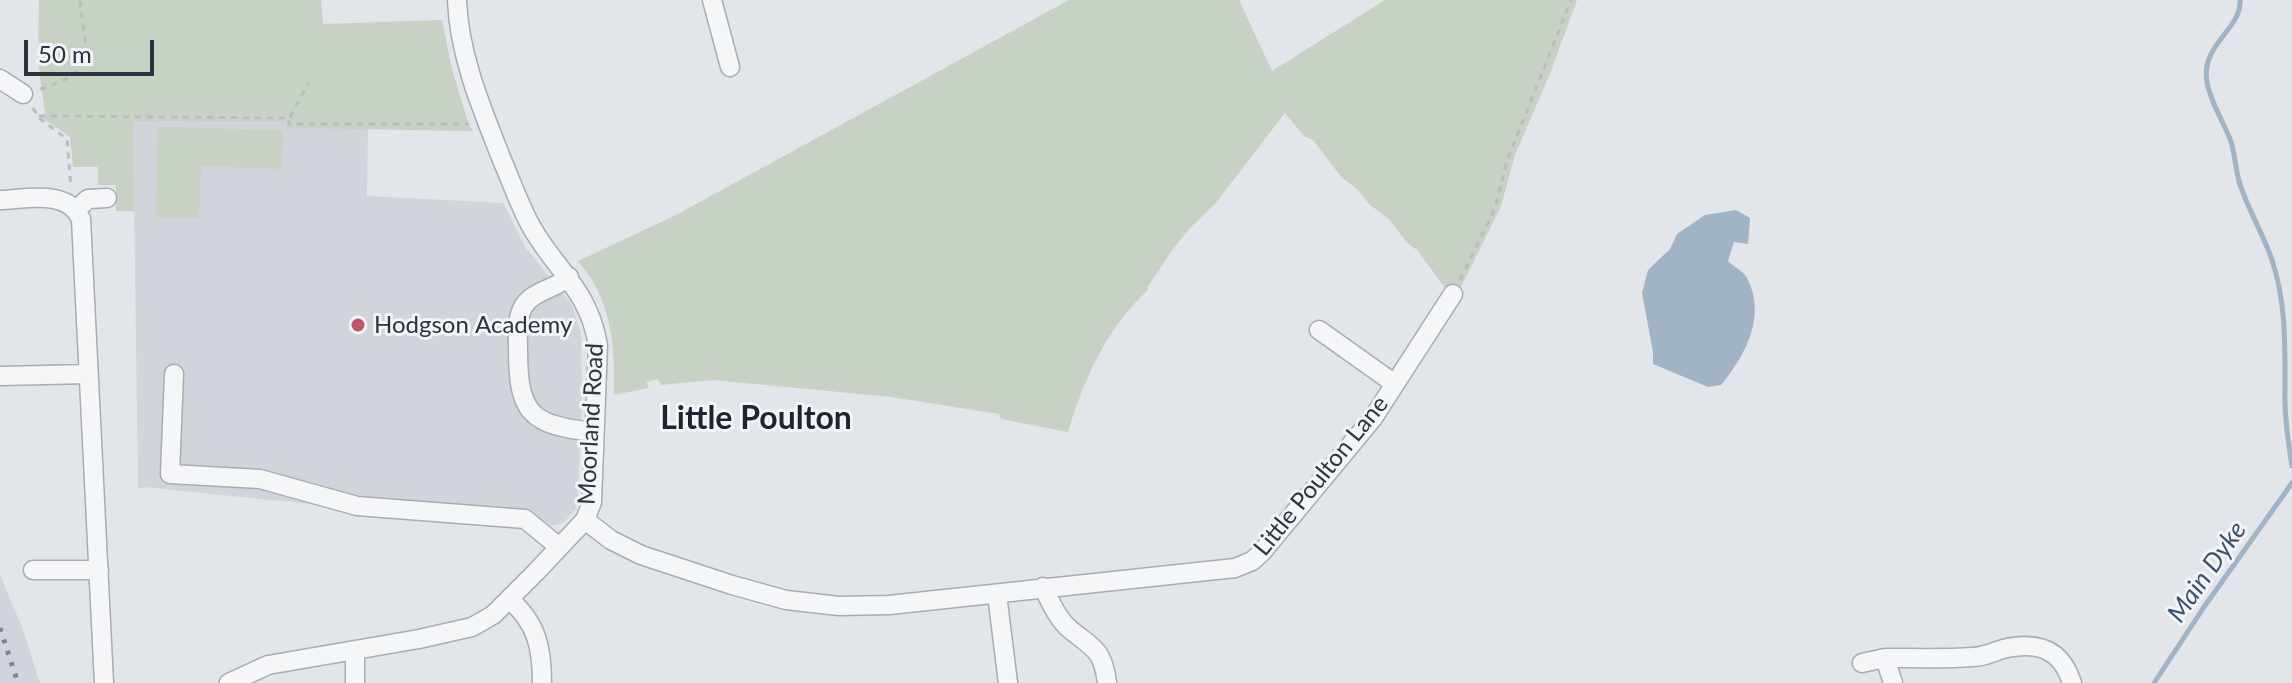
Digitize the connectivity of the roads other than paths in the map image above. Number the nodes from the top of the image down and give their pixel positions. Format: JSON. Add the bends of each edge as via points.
{"nodes":[{"id":1,"x":457,"y":0,"type":"edge"},
{"id":2,"x":712,"y":0,"type":"edge"},
{"id":3,"x":730,"y":67,"type":"dead end"},
{"id":4,"x":0,"y":79,"type":"edge"},
{"id":5,"x":23,"y":94,"type":"road end"},
{"id":6,"x":107,"y":198,"type":"dead end"},
{"id":7,"x":0,"y":200,"type":"edge"},
{"id":8,"x":73,"y":205,"type":"junction"},
{"id":9,"x":569,"y":277,"type":"junction"},
{"id":10,"x":1453,"y":294,"type":"road end"},
{"id":11,"x":1319,"y":330,"type":"dead end"},
{"id":12,"x":89,"y":374,"type":"junction"},
{"id":13,"x":174,"y":374,"type":"dead end"},
{"id":14,"x":0,"y":376,"type":"edge"},
{"id":15,"x":1395,"y":384,"type":"junction"},
{"id":16,"x":593,"y":432,"type":"junction"},
{"id":17,"x":585,"y":520,"type":"junction"},
{"id":18,"x":559,"y":547,"type":"junction"},
{"id":19,"x":33,"y":570,"type":"dead end"},
{"id":20,"x":99,"y":570,"type":"junction"},
{"id":21,"x":1043,"y":587,"type":"junction"},
{"id":22,"x":997,"y":594,"type":"junction"},
{"id":23,"x":509,"y":599,"type":"junction"},
{"id":24,"x":355,"y":650,"type":"junction"},
{"id":25,"x":1885,"y":658,"type":"junction"},
{"id":26,"x":1862,"y":663,"type":"dead end"},
{"id":27,"x":104,"y":683,"type":"edge"},
{"id":28,"x":229,"y":683,"type":"edge"},
{"id":29,"x":355,"y":683,"type":"edge"},
{"id":30,"x":542,"y":683,"type":"edge"},
{"id":31,"x":1008,"y":683,"type":"edge"},
{"id":32,"x":1107,"y":683,"type":"edge"},
{"id":33,"x":1893,"y":683,"type":"edge"},
{"id":34,"x":2072,"y":683,"type":"edge"}],
"edges":[{"from":1,"to":9,"type":"street","name":"Moorland Road","via":[[464,51],[488,124],[533,230]]},
{"from":2,"to":3,"type":"street"},
{"from":4,"to":5,"type":"street"},
{"from":6,"to":8,"type":"street"},
{"from":7,"to":8,"type":"street","via":[[61,199]]},
{"from":8,"to":12,"type":"street","via":[[81,219]]},
{"from":9,"to":16,"type":"street","name":"Moorland Road","via":[[590,313],[598,345]]},
{"from":9,"to":16,"type":"street","via":[[523,306],[518,383],[538,419]]},
{"from":10,"to":15,"type":"street","name":"Little Poulton Lane"},
{"from":11,"to":15,"type":"street"},
{"from":12,"to":14,"type":"street"},
{"from":12,"to":20,"type":"street"},
{"from":13,"to":18,"type":"street","via":[[170,474],[260,479],[357,506],[525,519]]},
{"from":15,"to":21,"type":"street","name":"Little Poulton Lane","via":[[1351,446],[1252,561],[1235,568]]},
{"from":16,"to":17,"type":"street","name":"Moorland Road","via":[[592,502]]},
{"from":17,"to":18,"type":"street","name":"Moorland Road"},
{"from":17,"to":22,"type":"street","name":"Little Poulton Lane","via":[[641,555],[786,600],[889,605]]},
{"from":18,"to":23,"type":"street","name":"Moorland Road"},
{"from":19,"to":20,"type":"street"},
{"from":20,"to":27,"type":"street"},
{"from":21,"to":22,"type":"street","name":"Little Poulton Lane"},
{"from":21,"to":32,"type":"street","via":[[1056,614],[1097,650]]},
{"from":22,"to":31,"type":"street"},
{"from":23,"to":24,"type":"street","name":"Moorland Road","via":[[472,627]]},
{"from":23,"to":30,"type":"street","via":[[522,610],[540,642]]},
{"from":24,"to":28,"type":"street","name":"Moorland Road","via":[[268,665]]},
{"from":24,"to":29,"type":"street"},
{"from":25,"to":26,"type":"street"},
{"from":25,"to":33,"type":"street"},
{"from":25,"to":34,"type":"street","via":[[1977,657],[2038,645],[2053,652]]}]}
